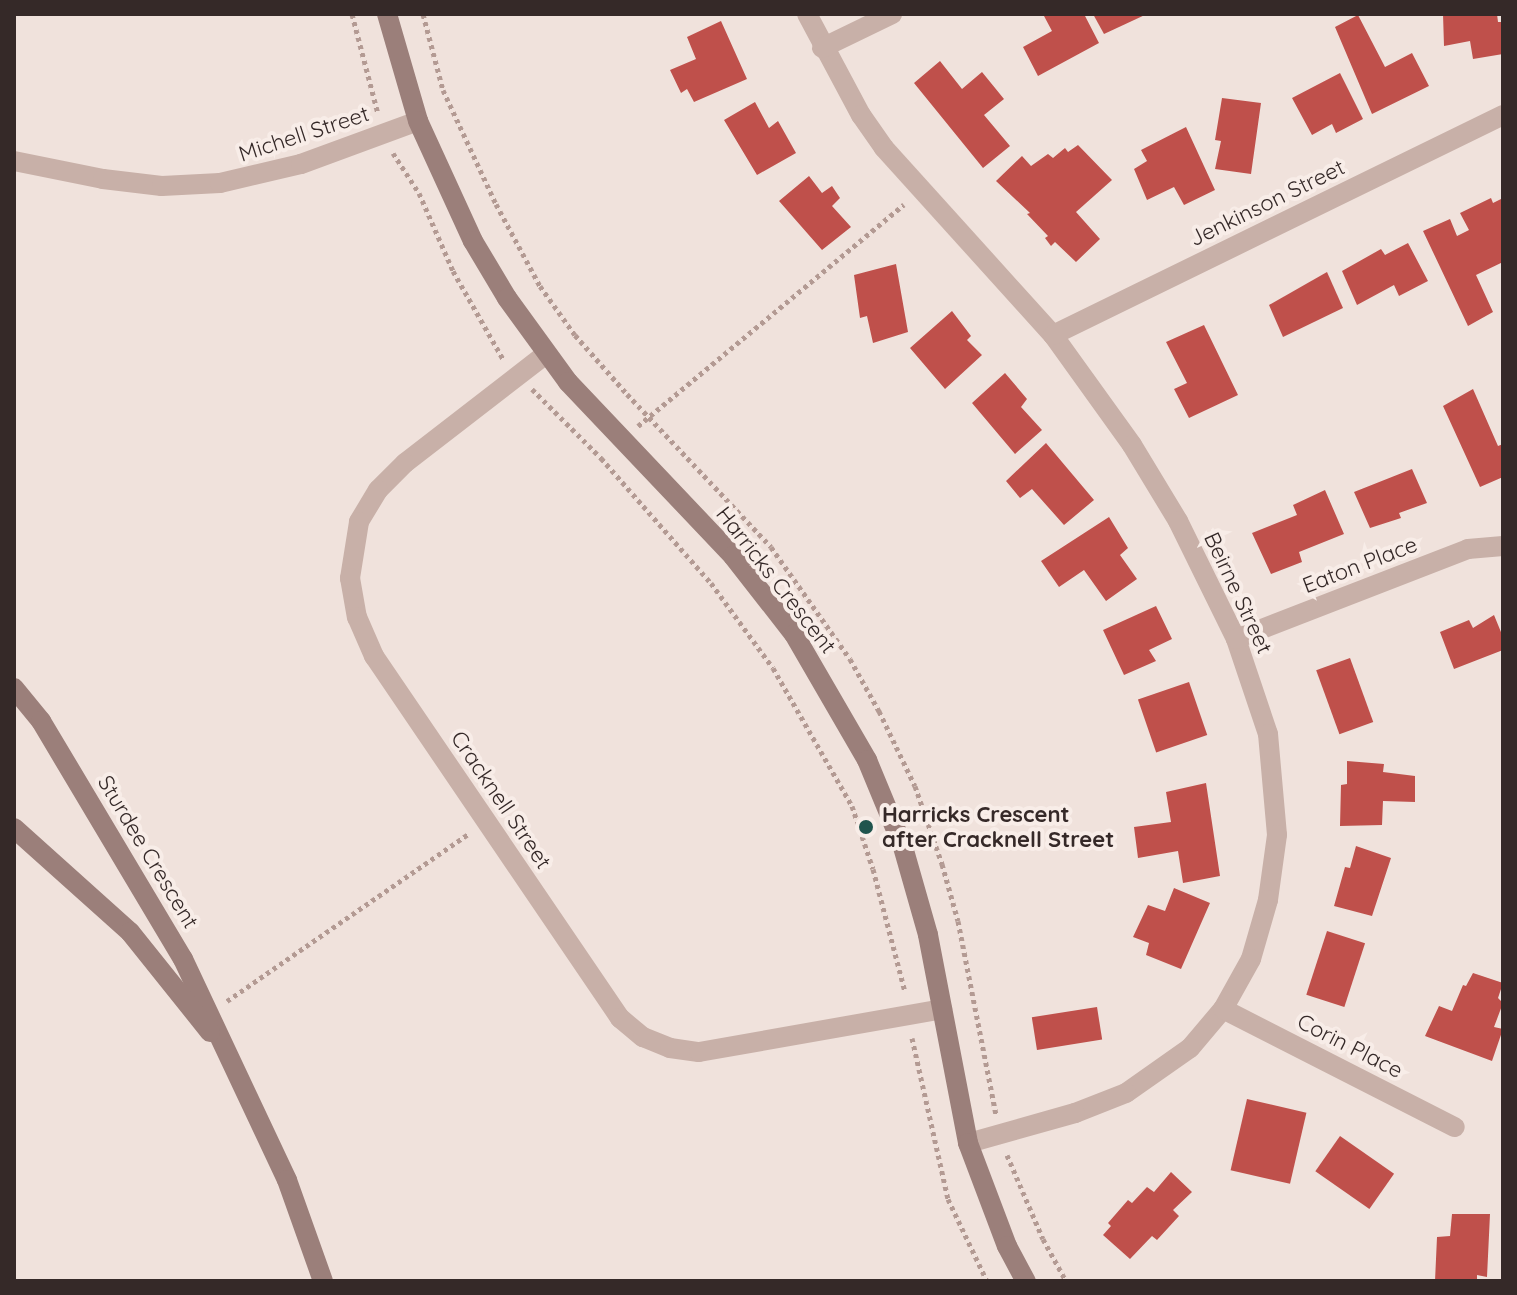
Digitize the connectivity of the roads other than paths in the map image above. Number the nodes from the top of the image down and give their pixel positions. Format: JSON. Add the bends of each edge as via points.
{"nodes":[{"id":1,"x":387,"y":14,"type":"edge"},
{"id":2,"x":807,"y":14,"type":"edge"},
{"id":3,"x":892,"y":14,"type":"edge"},
{"id":4,"x":822,"y":48,"type":"junction"},
{"id":5,"x":1503,"y":115,"type":"edge"},
{"id":6,"x":418,"y":121,"type":"junction"},
{"id":7,"x":14,"y":161,"type":"edge"},
{"id":8,"x":1053,"y":335,"type":"junction"},
{"id":9,"x":546,"y":354,"type":"junction"},
{"id":10,"x":1503,"y":546,"type":"edge"},
{"id":11,"x":1236,"y":639,"type":"junction"},
{"id":12,"x":14,"y":688,"type":"edge"},
{"id":13,"x":14,"y":828,"type":"edge"},
{"id":14,"x":942,"y":1009,"type":"junction"},
{"id":15,"x":1223,"y":1009,"type":"junction"},
{"id":16,"x":227,"y":1049,"type":"junction"},
{"id":17,"x":1455,"y":1127,"type":"dead end"},
{"id":18,"x":968,"y":1143,"type":"junction"},
{"id":19,"x":323,"y":1281,"type":"edge"},
{"id":20,"x":1026,"y":1281,"type":"edge"}],
"edges":[{"from":1,"to":6,"type":"street","name":"Harricks Crescent"},
{"from":2,"to":4,"type":"street","name":"Beirne Street"},
{"from":3,"to":4,"type":"street"},
{"from":4,"to":8,"type":"street","name":"Beirne Street","via":[[861,115]]},
{"from":5,"to":8,"type":"street","name":"Jenkinson Street"},
{"from":6,"to":7,"type":"street","name":"Michell Street","via":[[301,164],[220,183],[162,186]]},
{"from":6,"to":9,"type":"street","name":"Harricks Crescent","via":[[473,241]]},
{"from":8,"to":11,"type":"street","name":"Beirne Street","via":[[1132,445],[1178,521]]},
{"from":9,"to":14,"type":"street","name":"Harricks Crescent","via":[[733,556],[821,675],[867,760],[903,847]]},
{"from":9,"to":14,"type":"street","name":"Cracknell Street","via":[[405,463],[378,490],[359,522],[351,559],[357,617],[374,656],[620,1018],[643,1037],[699,1052]]},
{"from":10,"to":11,"type":"street","name":"Eaton Place","via":[[1468,549]]},
{"from":11,"to":15,"type":"street","name":"Beirne Street","via":[[1268,734],[1277,835],[1268,900],[1251,959]]},
{"from":12,"to":16,"type":"street","name":"Sturdee Crescent","via":[[41,721],[183,959]]},
{"from":13,"to":16,"type":"street","name":"Sturdee Crescent","via":[[130,932]]},
{"from":14,"to":18,"type":"street","name":"Harricks Crescent"},
{"from":15,"to":17,"type":"street","name":"Corin Place"},
{"from":15,"to":18,"type":"street","name":"Beirne Street","via":[[1190,1048],[1126,1093]]},
{"from":16,"to":19,"type":"street","name":"Sturdee Crescent","via":[[287,1180]]},
{"from":18,"to":20,"type":"street","name":"Harricks Crescent"}]}
